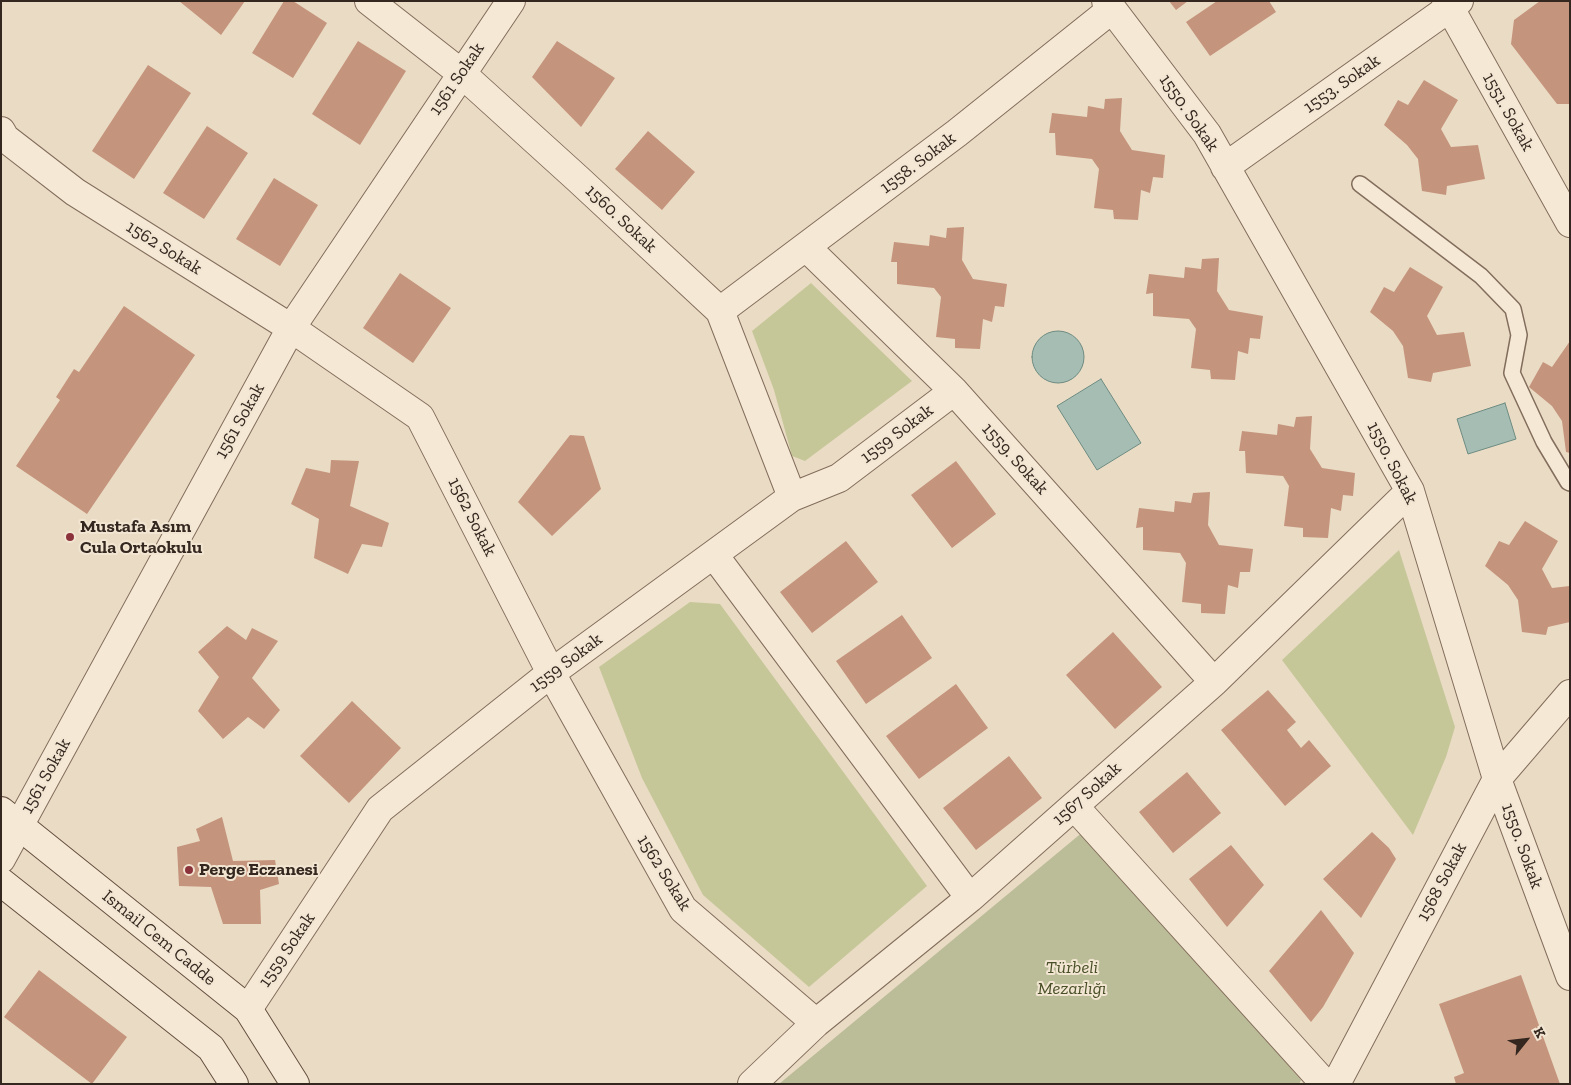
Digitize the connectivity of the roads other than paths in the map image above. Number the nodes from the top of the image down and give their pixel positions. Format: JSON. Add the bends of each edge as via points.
{"nodes":[{"id":1,"x":368,"y":1,"type":"edge"},
{"id":2,"x":510,"y":1,"type":"edge"},
{"id":3,"x":1451,"y":4,"type":"edge"},
{"id":4,"x":1109,"y":5,"type":"edge"},
{"id":5,"x":461,"y":73,"type":"junction"},
{"id":6,"x":1,"y":131,"type":"edge"},
{"id":7,"x":1225,"y":166,"type":"junction"},
{"id":8,"x":1360,"y":184,"type":"dead end"},
{"id":9,"x":1570,"y":222,"type":"edge"},
{"id":10,"x":806,"y":247,"type":"junction"},
{"id":11,"x":720,"y":311,"type":"junction"},
{"id":12,"x":290,"y":328,"type":"junction"},
{"id":13,"x":954,"y":391,"type":"junction"},
{"id":14,"x":1570,"y":483,"type":"edge"},
{"id":15,"x":1410,"y":491,"type":"junction"},
{"id":16,"x":792,"y":497,"type":"junction"},
{"id":17,"x":714,"y":555,"type":"junction"},
{"id":18,"x":551,"y":673,"type":"junction"},
{"id":19,"x":1214,"y":682,"type":"junction"},
{"id":20,"x":1570,"y":694,"type":"edge"},
{"id":21,"x":1497,"y":779,"type":"junction"},
{"id":22,"x":1074,"y":806,"type":"junction"},
{"id":23,"x":10,"y":818,"type":"edge"},
{"id":24,"x":1,"y":859,"type":"edge"},
{"id":25,"x":1,"y":882,"type":"edge"},
{"id":26,"x":970,"y":898,"type":"junction"},
{"id":27,"x":1570,"y":976,"type":"edge"},
{"id":28,"x":248,"y":1009,"type":"junction"},
{"id":29,"x":816,"y":1024,"type":"junction"},
{"id":30,"x":234,"y":1084,"type":"edge"},
{"id":31,"x":295,"y":1084,"type":"edge"},
{"id":32,"x":752,"y":1084,"type":"edge"},
{"id":33,"x":1324,"y":1084,"type":"edge"},
{"id":34,"x":1336,"y":1084,"type":"edge"}],
"edges":[{"from":1,"to":5,"type":"street","name":"1560. Sokak"},
{"from":2,"to":5,"type":"street","name":"1561 Sokak"},
{"from":3,"to":7,"type":"street","name":"1553. Sokak"},
{"from":3,"to":9,"type":"street","name":"1551. Sokak"},
{"from":4,"to":7,"type":"street","name":"1550. Sokak","via":[[1207,134]]},
{"from":4,"to":10,"type":"street","name":"1558. Sokak","via":[[957,134]]},
{"from":5,"to":11,"type":"street","name":"1560. Sokak"},
{"from":5,"to":12,"type":"street","name":"1561 Sokak"},
{"from":6,"to":12,"type":"street","name":"1562 Sokak","via":[[5,138],[74,192]]},
{"from":7,"to":15,"type":"street","name":"1550. Sokak"},
{"from":8,"to":14,"type":"lane","via":[[1481,276],[1513,309],[1519,335],[1512,372],[1544,442]]},
{"from":10,"to":11,"type":"street","name":"1558. Sokak"},
{"from":10,"to":13,"type":"street","name":"1559. Sokak"},
{"from":11,"to":16,"type":"street","name":"1560. Sokak"},
{"from":12,"to":18,"type":"street","name":"1562 Sokak","via":[[420,417]]},
{"from":12,"to":23,"type":"street","name":"1561 Sokak"},
{"from":13,"to":16,"type":"street","name":"1559 Sokak","via":[[839,478]]},
{"from":13,"to":19,"type":"street","name":"1559. Sokak"},
{"from":15,"to":19,"type":"street","name":"1567 Sokak"},
{"from":15,"to":21,"type":"street","name":"1550. Sokak"},
{"from":16,"to":17,"type":"street","name":"1559 Sokak"},
{"from":17,"to":18,"type":"street","name":"1559 Sokak"},
{"from":17,"to":26,"type":"street"},
{"from":18,"to":28,"type":"street","name":"1559 Sokak","via":[[380,809]]},
{"from":18,"to":29,"type":"street","name":"1562 Sokak","via":[[682,909]]},
{"from":19,"to":22,"type":"street","name":"1567 Sokak"},
{"from":20,"to":21,"type":"street","name":"1568 Sokak"},
{"from":21,"to":27,"type":"street","name":"1550. Sokak"},
{"from":21,"to":34,"type":"street","name":"1568 Sokak"},
{"from":22,"to":26,"type":"street","name":"1567 Sokak"},
{"from":22,"to":33,"type":"street"},
{"from":23,"to":24,"type":"street","name":"1561 Sokak"},
{"from":23,"to":28,"type":"street","name":"Ismail Cem Cadde"},
{"from":25,"to":30,"type":"street","via":[[211,1048]]},
{"from":26,"to":29,"type":"street","name":"1567 Sokak"},
{"from":28,"to":31,"type":"street","name":"Ismail Cem Cadde"},
{"from":29,"to":32,"type":"street","name":"1567 Sokak"}]}
